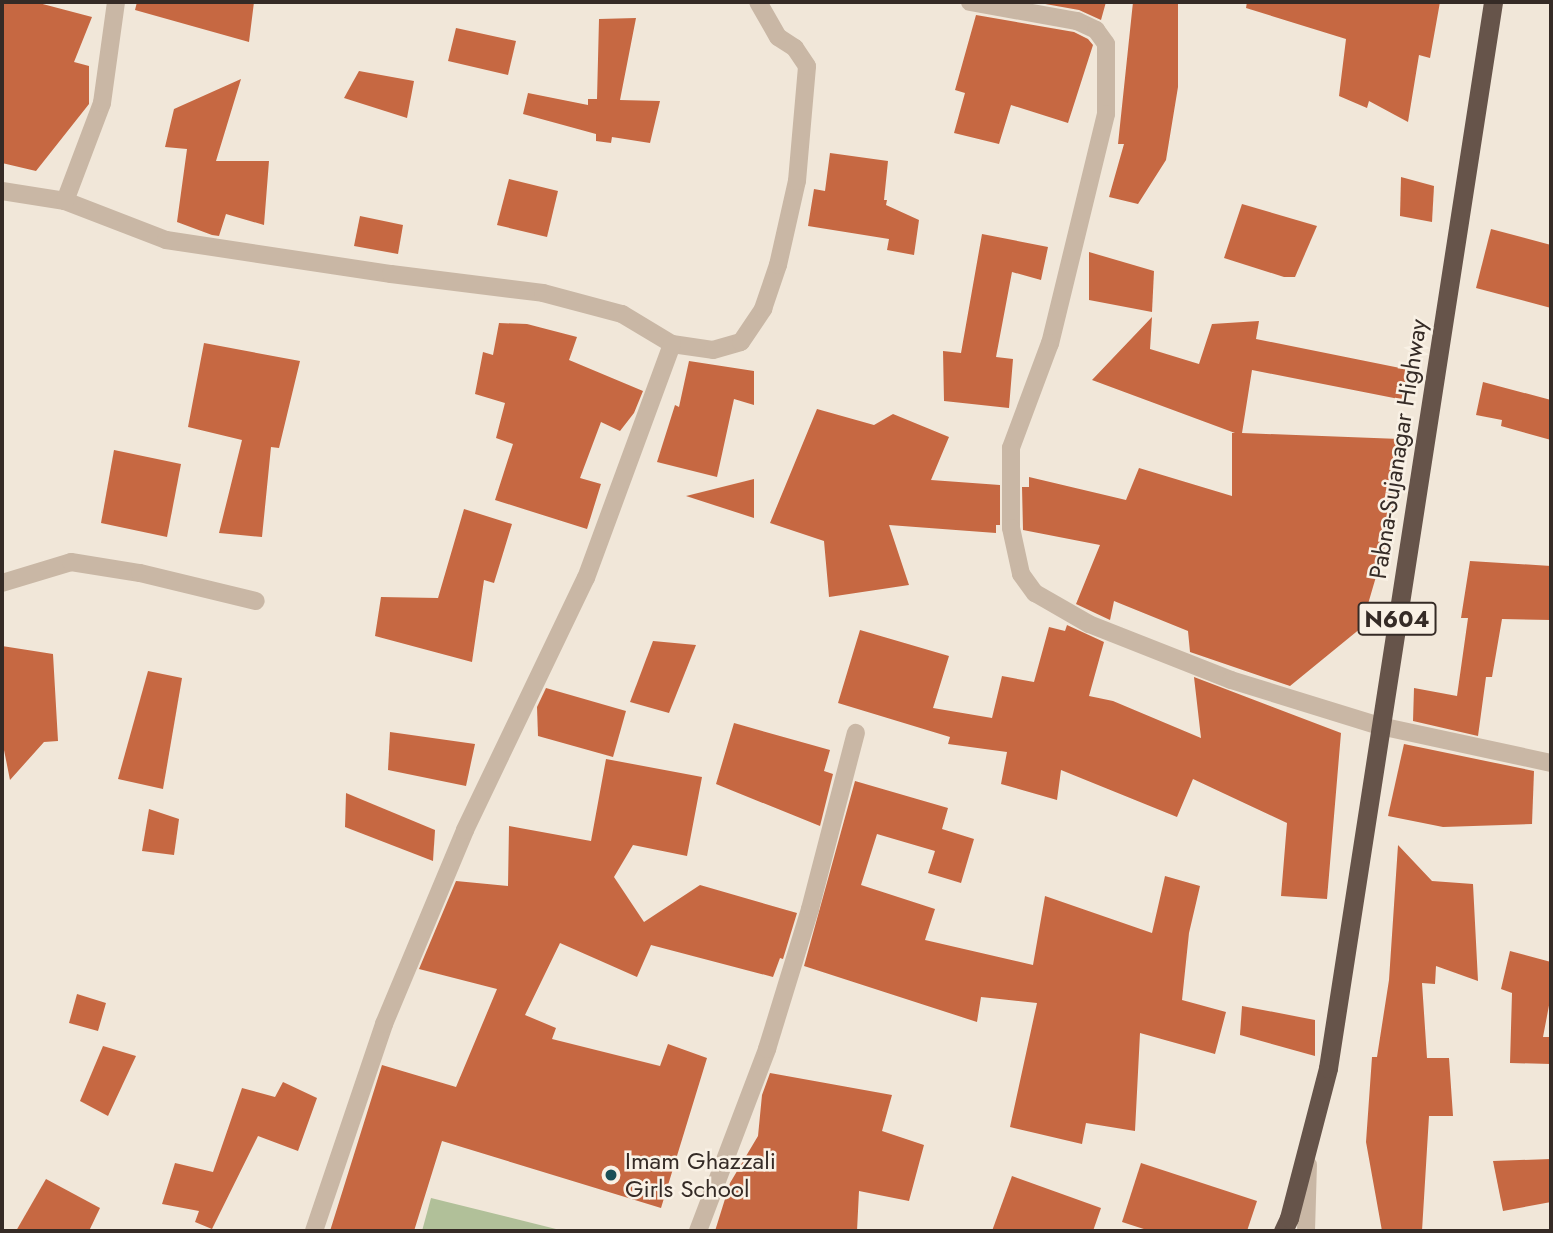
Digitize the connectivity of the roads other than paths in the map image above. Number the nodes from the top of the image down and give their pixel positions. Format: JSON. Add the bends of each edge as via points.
{"nodes":[{"id":1,"x":116,"y":2,"type":"edge"},
{"id":2,"x":758,"y":2,"type":"edge"},
{"id":3,"x":970,"y":2,"type":"edge"},
{"id":4,"x":1493,"y":2,"type":"edge"},
{"id":5,"x":2,"y":191,"type":"edge"},
{"id":6,"x":65,"y":201,"type":"junction"},
{"id":7,"x":672,"y":344,"type":"junction"},
{"id":8,"x":2,"y":583,"type":"edge"},
{"id":9,"x":256,"y":601,"type":"dead end"},
{"id":10,"x":1380,"y":726,"type":"junction"},
{"id":11,"x":856,"y":733,"type":"dead end"},
{"id":12,"x":1551,"y":763,"type":"edge"},
{"id":13,"x":1308,"y":1145,"type":"junction"},
{"id":14,"x":314,"y":1231,"type":"edge"},
{"id":15,"x":698,"y":1231,"type":"edge"},
{"id":16,"x":1283,"y":1231,"type":"edge"},
{"id":17,"x":1306,"y":1231,"type":"edge"}],
"edges":[{"from":1,"to":6,"type":"street","via":[[102,103]]},
{"from":2,"to":7,"type":"street","via":[[778,37],[795,48],[807,66],[797,181],[778,265],[763,309],[741,342],[713,349]]},
{"from":3,"to":10,"type":"street","via":[[1077,20],[1096,30],[1106,44],[1106,114],[1050,343],[1011,448],[1011,528],[1021,574],[1035,593],[1089,624],[1231,680]]},
{"from":4,"to":10,"type":"highway","name":"Pabna-Sujanagar Highway","number":"N604"},
{"from":5,"to":6,"type":"street"},
{"from":6,"to":7,"type":"street","via":[[166,240],[543,293],[622,314]]},
{"from":7,"to":14,"type":"street","via":[[586,578],[465,830],[384,1024]]},
{"from":8,"to":9,"type":"street","via":[[71,562]]},
{"from":10,"to":12,"type":"street"},
{"from":10,"to":13,"type":"highway","name":"Pabna-Sujanagar Highway","number":"N604","via":[[1328,1068]]},
{"from":11,"to":15,"type":"street","via":[[767,1049]]},
{"from":13,"to":16,"type":"highway","name":"Pabna-Sujanagar Highway","number":"N604"},
{"from":13,"to":17,"type":"street"}]}
